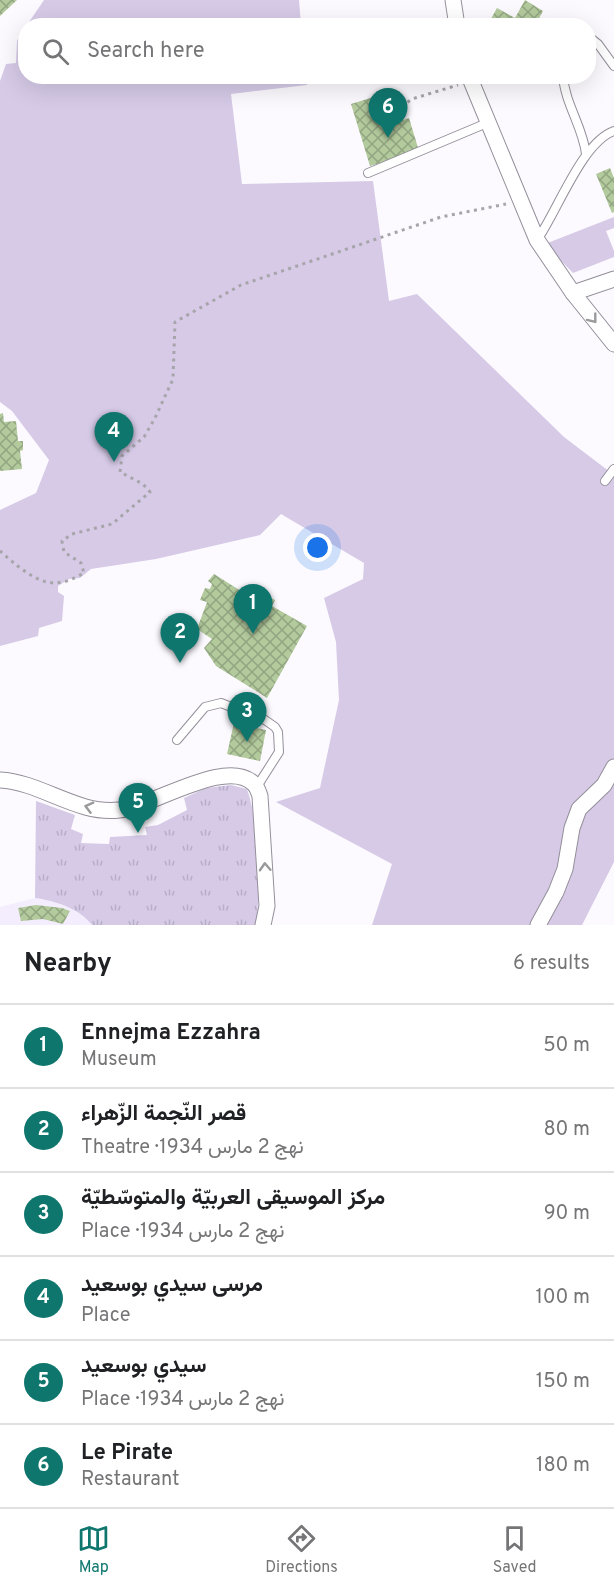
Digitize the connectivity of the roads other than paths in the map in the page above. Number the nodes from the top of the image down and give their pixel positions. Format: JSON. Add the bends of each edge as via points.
{"nodes":[{"id":1,"x":453,"y":0,"type":"edge"},
{"id":2,"x":456,"y":18,"type":"edge"},
{"id":3,"x":596,"y":42,"type":"edge"},
{"id":4,"x":614,"y":66,"type":"edge"},
{"id":5,"x":472,"y":84,"type":"edge"},
{"id":6,"x":563,"y":84,"type":"edge"},
{"id":7,"x":487,"y":123,"type":"junction"},
{"id":8,"x":614,"y":131,"type":"edge"},
{"id":9,"x":586,"y":154,"type":"junction"},
{"id":10,"x":368,"y":173,"type":"dead end"},
{"id":11,"x":537,"y":240,"type":"junction"},
{"id":12,"x":614,"y":279,"type":"edge"},
{"id":13,"x":573,"y":293,"type":"junction"},
{"id":14,"x":614,"y":344,"type":"edge"},
{"id":15,"x":614,"y":470,"type":"edge"},
{"id":16,"x":605,"y":481,"type":"dead end"},
{"id":17,"x":177,"y":740,"type":"dead end"},
{"id":18,"x":614,"y":767,"type":"edge"},
{"id":19,"x":0,"y":780,"type":"edge"},
{"id":20,"x":256,"y":788,"type":"junction"},
{"id":21,"x":264,"y":925,"type":"edge"},
{"id":22,"x":538,"y":925,"type":"edge"}],
"edges":[{"from":1,"to":2,"type":"street"},
{"from":3,"to":4,"type":"lane"},
{"from":5,"to":7,"type":"street"},
{"from":6,"to":9,"type":"lane","via":[[564,94],[584,138]]},
{"from":7,"to":10,"type":"lane"},
{"from":7,"to":11,"type":"street"},
{"from":8,"to":9,"type":"lane","via":[[605,134]]},
{"from":9,"to":11,"type":"lane"},
{"from":11,"to":13,"type":"street"},
{"from":12,"to":13,"type":"street"},
{"from":13,"to":14,"type":"street","one_way":true},
{"from":15,"to":16,"type":"lane"},
{"from":17,"to":20,"type":"lane","via":[[205,707],[221,704],[266,720],[278,732],[279,752]]},
{"from":18,"to":22,"type":"street","via":[[604,785],[579,809],[565,869]]},
{"from":20,"to":19,"type":"street","one_way":true,"via":[[242,778],[206,778],[159,799],[102,811]]},
{"from":21,"to":20,"type":"street","one_way":true,"via":[[267,906],[260,796]]}]}
